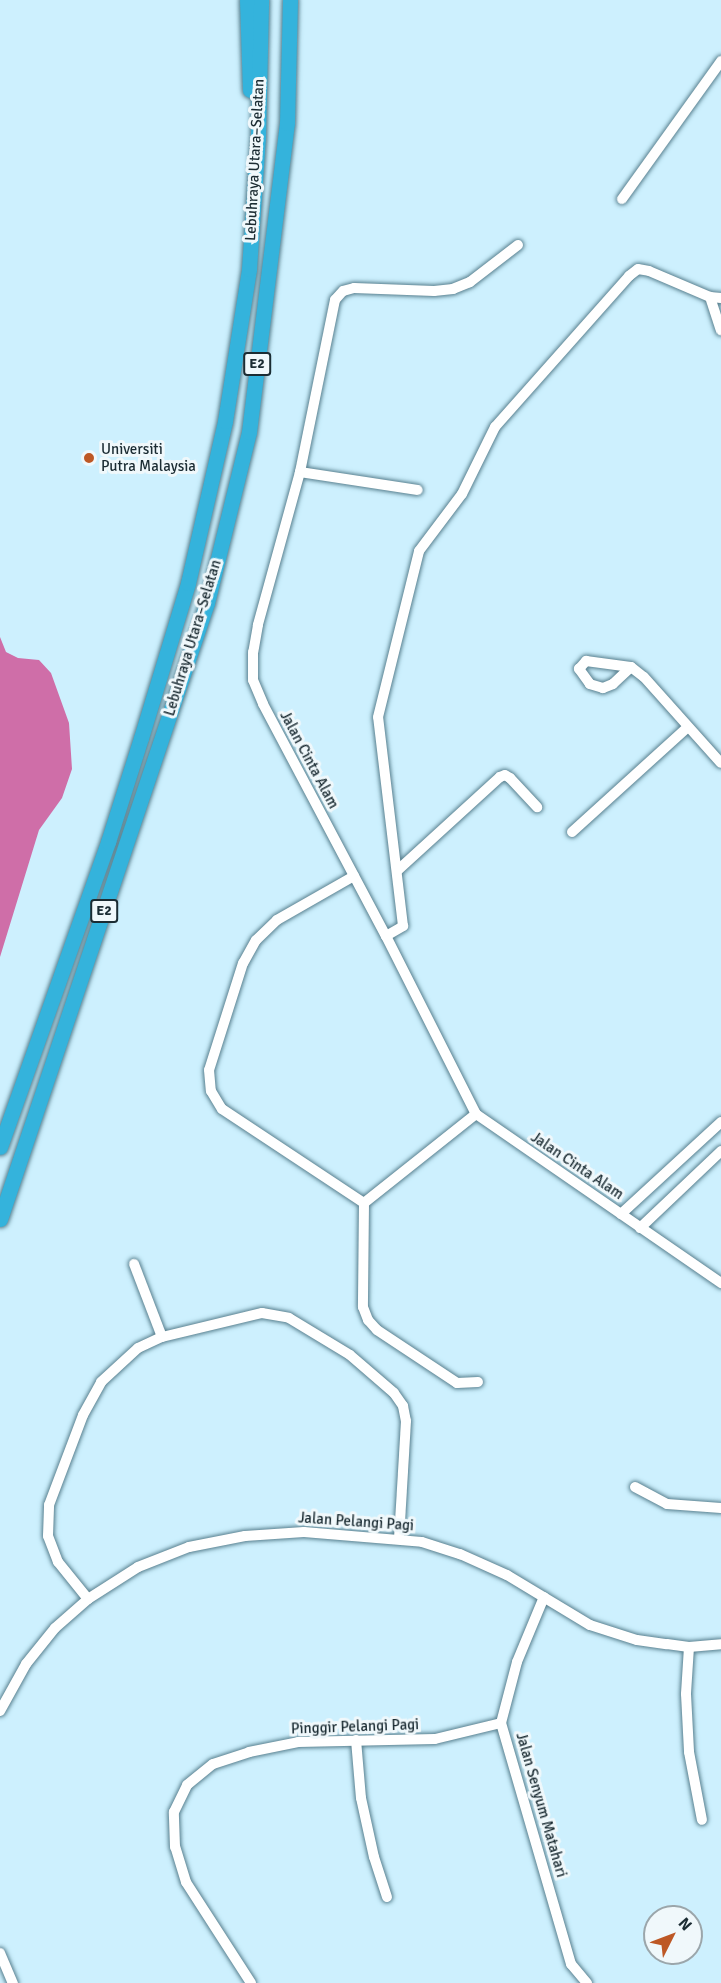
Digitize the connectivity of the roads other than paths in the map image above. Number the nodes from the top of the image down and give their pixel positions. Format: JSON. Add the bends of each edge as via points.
{"nodes":[{"id":1,"x":247,"y":0,"type":"edge"},
{"id":2,"x":261,"y":0,"type":"edge"},
{"id":3,"x":290,"y":0,"type":"edge"},
{"id":4,"x":721,"y":61,"type":"edge"},
{"id":5,"x":258,"y":137,"type":"junction"},
{"id":6,"x":622,"y":199,"type":"dead end"},
{"id":7,"x":518,"y":245,"type":"dead end"},
{"id":8,"x":716,"y":298,"type":"edge"},
{"id":9,"x":721,"y":330,"type":"edge"},
{"id":10,"x":300,"y":472,"type":"junction"},
{"id":11,"x":417,"y":490,"type":"dead end"},
{"id":12,"x":631,"y":667,"type":"dead end"},
{"id":13,"x":688,"y":727,"type":"junction"},
{"id":14,"x":721,"y":763,"type":"edge"},
{"id":15,"x":537,"y":807,"type":"dead end"},
{"id":16,"x":572,"y":832,"type":"dead end"},
{"id":17,"x":398,"y":870,"type":"junction"},
{"id":18,"x":354,"y":876,"type":"junction"},
{"id":19,"x":387,"y":936,"type":"junction"},
{"id":20,"x":476,"y":1114,"type":"junction"},
{"id":21,"x":721,"y":1122,"type":"edge"},
{"id":22,"x":0,"y":1147,"type":"edge"},
{"id":23,"x":721,"y":1151,"type":"edge"},
{"id":24,"x":364,"y":1203,"type":"junction"},
{"id":25,"x":621,"y":1214,"type":"junction"},
{"id":26,"x":0,"y":1219,"type":"edge"},
{"id":27,"x":640,"y":1228,"type":"junction"},
{"id":28,"x":134,"y":1264,"type":"dead end"},
{"id":29,"x":721,"y":1283,"type":"edge"},
{"id":30,"x":162,"y":1337,"type":"junction"},
{"id":31,"x":478,"y":1382,"type":"dead end"},
{"id":32,"x":635,"y":1487,"type":"dead end"},
{"id":33,"x":721,"y":1508,"type":"edge"},
{"id":34,"x":399,"y":1539,"type":"junction"},
{"id":35,"x":544,"y":1597,"type":"junction"},
{"id":36,"x":88,"y":1599,"type":"junction"},
{"id":37,"x":721,"y":1644,"type":"edge"},
{"id":38,"x":689,"y":1647,"type":"junction"},
{"id":39,"x":0,"y":1711,"type":"edge"},
{"id":40,"x":501,"y":1723,"type":"junction"},
{"id":41,"x":356,"y":1740,"type":"junction"},
{"id":42,"x":702,"y":1820,"type":"dead end"},
{"id":43,"x":387,"y":1897,"type":"dead end"},
{"id":44,"x":0,"y":1953,"type":"edge"},
{"id":45,"x":13,"y":1983,"type":"edge"},
{"id":46,"x":251,"y":1983,"type":"edge"},
{"id":47,"x":587,"y":1983,"type":"edge"}],
"edges":[{"from":1,"to":5,"type":"highway","via":[[251,106]]},
{"from":2,"to":5,"type":"highway","name":"Lebuhraya Utara–Selatan","number":"E2"},
{"from":3,"to":26,"type":"highway","name":"Lebuhraya Utara–Selatan","number":"E2","via":[[287,123],[249,432],[207,603]]},
{"from":4,"to":6,"type":"street"},
{"from":5,"to":22,"type":"highway","name":"Lebuhraya Utara–Selatan","number":"E2","via":[[249,269],[225,421],[188,583],[108,842]]},
{"from":7,"to":10,"type":"street","name":"Jalan Cinta Alam","via":[[470,282],[453,289],[343,291],[336,300]]},
{"from":8,"to":9,"type":"street"},
{"from":8,"to":17,"type":"street","via":[[649,271],[638,269],[629,276],[495,428],[462,494],[419,551],[378,717]]},
{"from":10,"to":11,"type":"street"},
{"from":10,"to":18,"type":"street","name":"Jalan Cinta Alam","via":[[258,625],[253,680]]},
{"from":12,"to":13,"type":"street"},
{"from":13,"to":14,"type":"street"},
{"from":13,"to":16,"type":"street"},
{"from":15,"to":17,"type":"street","via":[[510,778],[500,777]]},
{"from":17,"to":19,"type":"street","via":[[403,926]]},
{"from":18,"to":19,"type":"street","name":"Jalan Cinta Alam"},
{"from":18,"to":24,"type":"street","via":[[296,907],[256,940],[243,963],[209,1070],[211,1091],[222,1108]]},
{"from":19,"to":20,"type":"street","name":"Jalan Cinta Alam"},
{"from":20,"to":24,"type":"street"},
{"from":20,"to":25,"type":"street","name":"Jalan Cinta Alam"},
{"from":21,"to":25,"type":"street"},
{"from":23,"to":27,"type":"street"},
{"from":24,"to":31,"type":"street","via":[[363,1307],[368,1320],[457,1383]]},
{"from":25,"to":27,"type":"street","name":"Jalan Cinta Alam"},
{"from":27,"to":29,"type":"street","name":"Jalan Cinta Alam"},
{"from":28,"to":30,"type":"street"},
{"from":30,"to":34,"type":"street","via":[[262,1313],[278,1314],[350,1355],[394,1393],[403,1406],[406,1421]]},
{"from":30,"to":36,"type":"street","via":[[138,1348],[101,1382],[83,1415],[49,1505],[48,1536],[58,1562]]},
{"from":32,"to":33,"type":"street","via":[[667,1504]]},
{"from":34,"to":35,"type":"street","name":"Jalan Pelangi Pagi","via":[[460,1554]]},
{"from":34,"to":36,"type":"street","name":"Jalan Pelangi Pagi","via":[[304,1532],[245,1536],[189,1547],[138,1567]]},
{"from":35,"to":38,"type":"street","name":"Jalan Pelangi Pagi","via":[[590,1625],[637,1640]]},
{"from":35,"to":40,"type":"street","name":"Jalan Senyum Matahari","via":[[517,1662]]},
{"from":36,"to":39,"type":"street","name":"Jalan Pelangi Pagi","via":[[55,1628],[26,1664]]},
{"from":37,"to":38,"type":"street","name":"Jalan Pelangi Pagi"},
{"from":38,"to":42,"type":"street","via":[[689,1752]]},
{"from":40,"to":41,"type":"street","name":"Pinggir Pelangi Pagi","via":[[435,1738]]},
{"from":40,"to":47,"type":"street","name":"Jalan Senyum Matahari","via":[[571,1964]]},
{"from":41,"to":43,"type":"street","via":[[362,1798]]},
{"from":41,"to":46,"type":"street","name":"Pinggir Pelangi Pagi","via":[[297,1742],[213,1764],[187,1785],[174,1812],[175,1847],[186,1882]]},
{"from":44,"to":45,"type":"street"}]}
